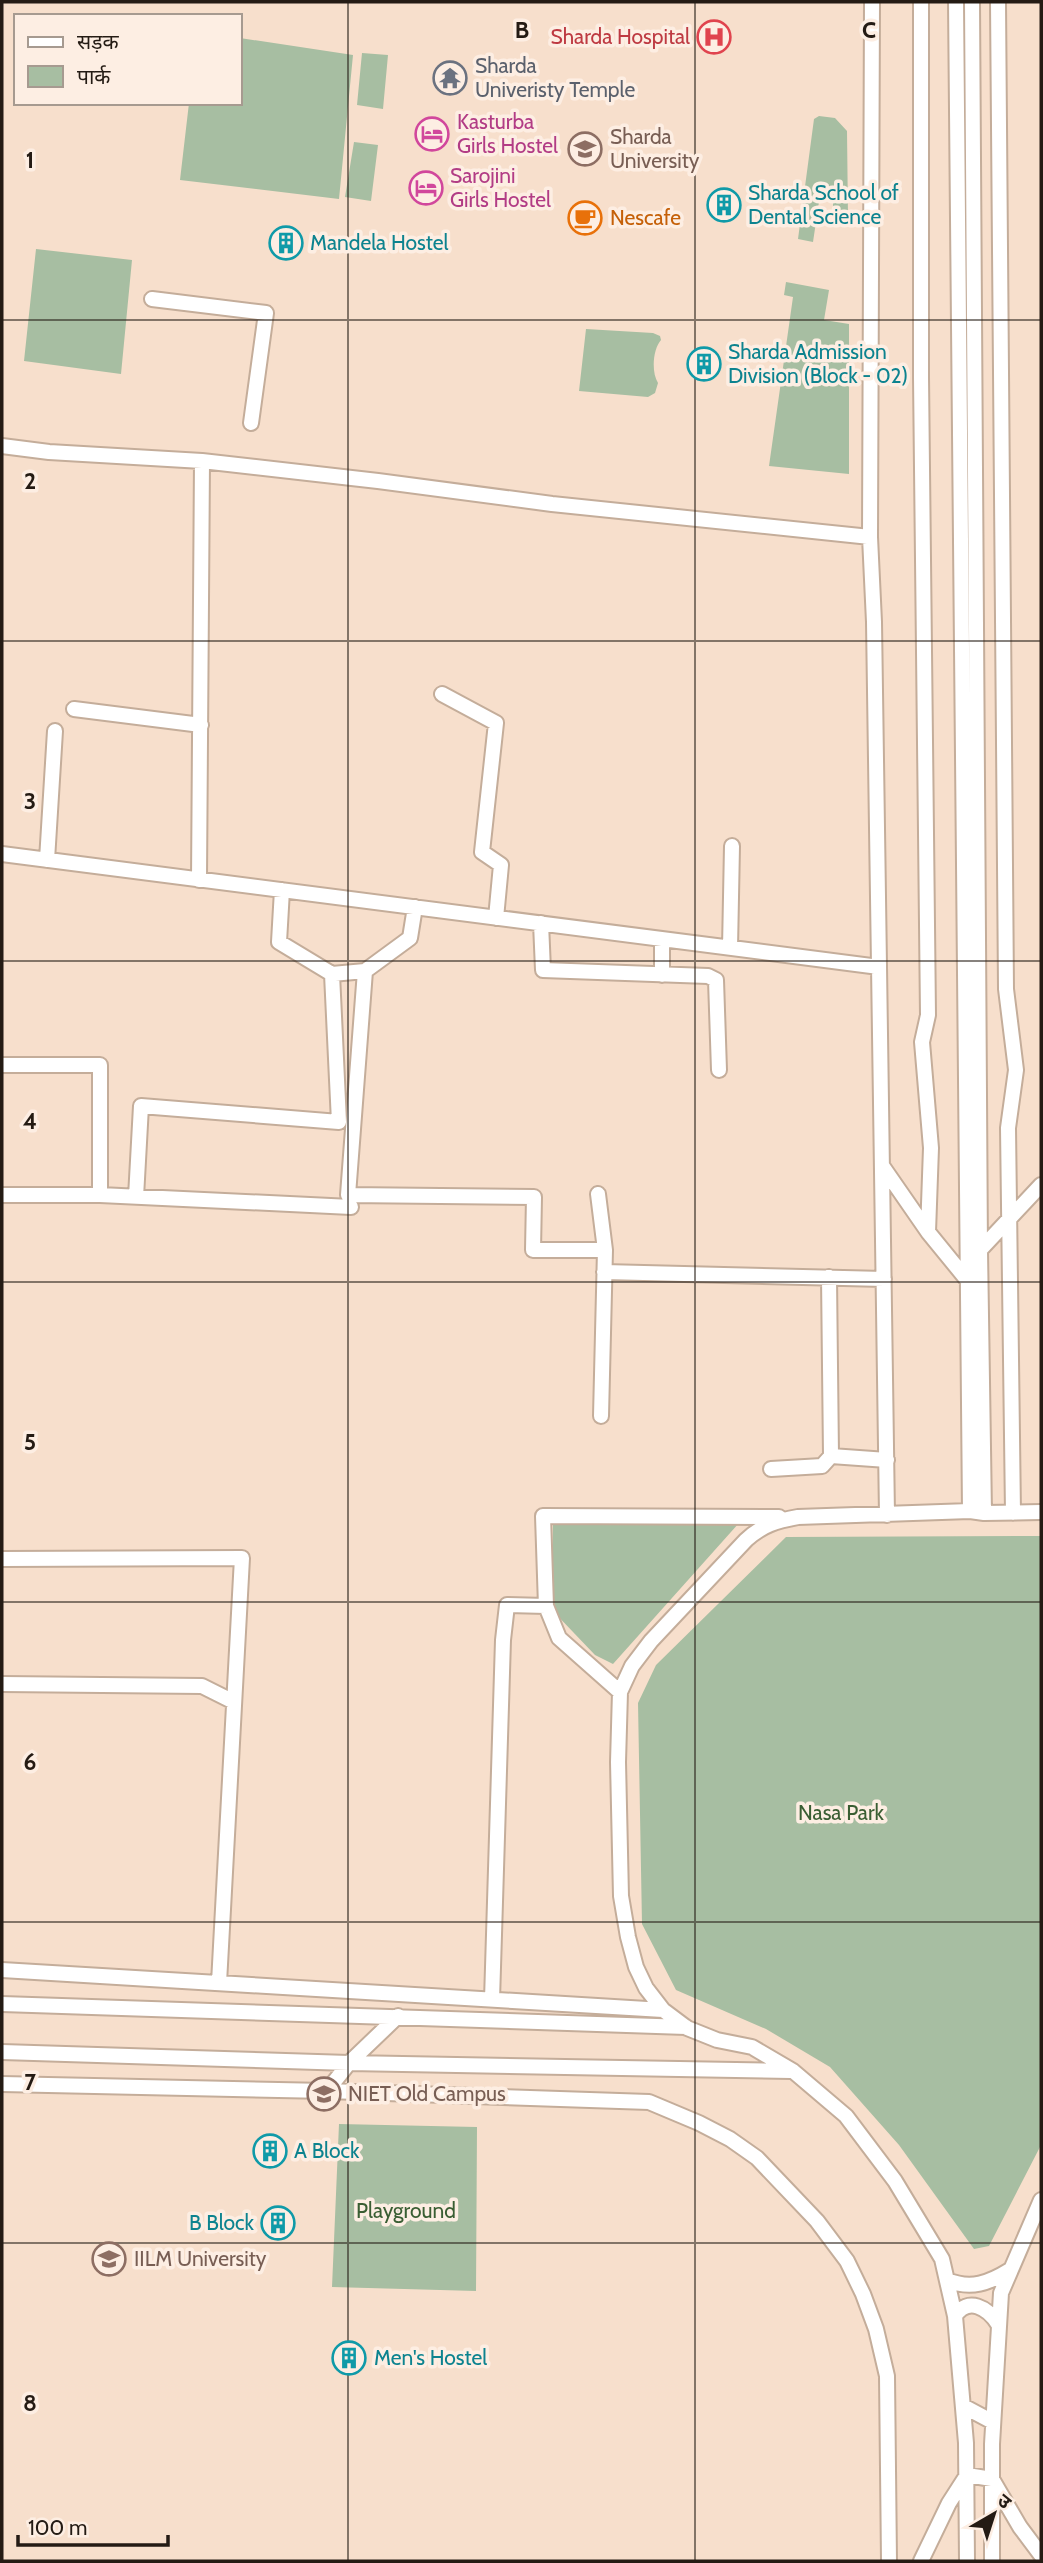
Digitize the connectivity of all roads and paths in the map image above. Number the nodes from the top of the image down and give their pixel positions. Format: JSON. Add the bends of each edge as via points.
{"nodes":[{"id":1,"x":872,"y":2,"type":"edge"},
{"id":2,"x":920,"y":2,"type":"edge"},
{"id":3,"x":956,"y":2,"type":"edge"},
{"id":4,"x":972,"y":2,"type":"edge"},
{"id":5,"x":998,"y":2,"type":"edge"},
{"id":6,"x":152,"y":299,"type":"dead end"},
{"id":7,"x":251,"y":423,"type":"dead end"},
{"id":8,"x":2,"y":446,"type":"edge"},
{"id":9,"x":202,"y":461,"type":"junction"},
{"id":10,"x":870,"y":537,"type":"junction"},
{"id":11,"x":442,"y":694,"type":"dead end"},
{"id":12,"x":74,"y":709,"type":"dead end"},
{"id":13,"x":201,"y":725,"type":"junction"},
{"id":14,"x":55,"y":731,"type":"dead end"},
{"id":15,"x":732,"y":846,"type":"dead end"},
{"id":16,"x":2,"y":854,"type":"edge"},
{"id":17,"x":47,"y":860,"type":"junction"},
{"id":18,"x":200,"y":880,"type":"junction"},
{"id":19,"x":282,"y":890,"type":"junction"},
{"id":20,"x":415,"y":907,"type":"junction"},
{"id":21,"x":496,"y":918,"type":"junction"},
{"id":22,"x":541,"y":923,"type":"junction"},
{"id":23,"x":662,"y":939,"type":"junction"},
{"id":24,"x":730,"y":948,"type":"junction"},
{"id":25,"x":879,"y":967,"type":"junction"},
{"id":26,"x":365,"y":971,"type":"junction"},
{"id":27,"x":332,"y":974,"type":"junction"},
{"id":28,"x":662,"y":975,"type":"junction"},
{"id":29,"x":2,"y":1065,"type":"edge"},
{"id":30,"x":719,"y":1070,"type":"dead end"},
{"id":31,"x":883,"y":1166,"type":"junction"},
{"id":32,"x":1041,"y":1185,"type":"edge"},
{"id":33,"x":598,"y":1194,"type":"dead end"},
{"id":34,"x":2,"y":1195,"type":"edge"},
{"id":35,"x":100,"y":1195,"type":"junction"},
{"id":36,"x":136,"y":1197,"type":"junction"},
{"id":37,"x":351,"y":1207,"type":"dead end"},
{"id":38,"x":1010,"y":1218,"type":"junction"},
{"id":39,"x":928,"y":1232,"type":"junction"},
{"id":40,"x":605,"y":1250,"type":"junction"},
{"id":41,"x":980,"y":1250,"type":"junction"},
{"id":42,"x":604,"y":1272,"type":"junction"},
{"id":43,"x":829,"y":1277,"type":"junction"},
{"id":44,"x":884,"y":1279,"type":"junction"},
{"id":45,"x":968,"y":1281,"type":"junction"},
{"id":46,"x":601,"y":1416,"type":"dead end"},
{"id":47,"x":831,"y":1457,"type":"junction"},
{"id":48,"x":887,"y":1460,"type":"junction"},
{"id":49,"x":771,"y":1469,"type":"dead end"},
{"id":50,"x":977,"y":1512,"type":"junction"},
{"id":51,"x":1041,"y":1512,"type":"edge"},
{"id":52,"x":1013,"y":1513,"type":"junction"},
{"id":53,"x":887,"y":1515,"type":"junction"},
{"id":54,"x":798,"y":1517,"type":"junction"},
{"id":55,"x":2,"y":1559,"type":"edge"},
{"id":56,"x":546,"y":1606,"type":"junction"},
{"id":57,"x":2,"y":1684,"type":"edge"},
{"id":58,"x":620,"y":1692,"type":"junction"},
{"id":59,"x":234,"y":1702,"type":"junction"},
{"id":60,"x":2,"y":1970,"type":"edge"},
{"id":61,"x":219,"y":1983,"type":"junction"},
{"id":62,"x":492,"y":2000,"type":"junction"},
{"id":63,"x":2,"y":2004,"type":"edge"},
{"id":64,"x":663,"y":2010,"type":"junction"},
{"id":65,"x":398,"y":2016,"type":"junction"},
{"id":66,"x":687,"y":2028,"type":"junction"},
{"id":67,"x":2,"y":2052,"type":"edge"},
{"id":68,"x":349,"y":2063,"type":"junction"},
{"id":69,"x":793,"y":2071,"type":"junction"},
{"id":70,"x":2,"y":2084,"type":"edge"},
{"id":71,"x":327,"y":2091,"type":"junction"},
{"id":72,"x":1041,"y":2200,"type":"edge"},
{"id":73,"x":1010,"y":2270,"type":"junction"},
{"id":74,"x":947,"y":2280,"type":"junction"},
{"id":75,"x":955,"y":2316,"type":"junction"},
{"id":76,"x":998,"y":2323,"type":"junction"},
{"id":77,"x":963,"y":2406,"type":"junction"},
{"id":78,"x":993,"y":2422,"type":"junction"},
{"id":79,"x":967,"y":2475,"type":"junction"},
{"id":80,"x":992,"y":2479,"type":"junction"},
{"id":81,"x":1041,"y":2555,"type":"edge"},
{"id":82,"x":889,"y":2561,"type":"edge"},
{"id":83,"x":921,"y":2561,"type":"edge"},
{"id":84,"x":967,"y":2561,"type":"edge"},
{"id":85,"x":992,"y":2561,"type":"edge"}],
"edges":[{"from":1,"to":10,"type":"street"},
{"from":2,"to":39,"type":"street","via":[[928,1015],[922,1042],[931,1148]]},
{"from":3,"to":45,"type":"street"},
{"from":4,"to":41,"type":"street"},
{"from":5,"to":38,"type":"street","via":[[1006,989],[1016,1070],[1009,1128]]},
{"from":6,"to":7,"type":"street","via":[[266,313]]},
{"from":8,"to":9,"type":"street"},
{"from":9,"to":10,"type":"street"},
{"from":9,"to":13,"type":"street"},
{"from":10,"to":25,"type":"street"},
{"from":11,"to":21,"type":"street","via":[[496,723],[482,852],[501,865]]},
{"from":12,"to":13,"type":"street"},
{"from":13,"to":18,"type":"street"},
{"from":14,"to":17,"type":"street"},
{"from":15,"to":24,"type":"street"},
{"from":16,"to":17,"type":"street"},
{"from":17,"to":18,"type":"street"},
{"from":18,"to":19,"type":"street"},
{"from":19,"to":20,"type":"street"},
{"from":19,"to":27,"type":"street","via":[[279,942]]},
{"from":20,"to":21,"type":"street"},
{"from":20,"to":26,"type":"street","via":[[410,938]]},
{"from":21,"to":22,"type":"street"},
{"from":22,"to":23,"type":"street"},
{"from":22,"to":28,"type":"street","via":[[542,970]]},
{"from":23,"to":24,"type":"street"},
{"from":23,"to":28,"type":"street"},
{"from":24,"to":25,"type":"street"},
{"from":25,"to":31,"type":"street"},
{"from":26,"to":27,"type":"street"},
{"from":26,"to":40,"type":"street","via":[[348,1195],[534,1197],[533,1250]]},
{"from":27,"to":36,"type":"street","via":[[339,1122],[141,1106]]},
{"from":28,"to":30,"type":"street","via":[[708,976],[716,981]]},
{"from":29,"to":35,"type":"street","via":[[100,1065]]},
{"from":31,"to":39,"type":"street"},
{"from":31,"to":44,"type":"street"},
{"from":32,"to":38,"type":"street"},
{"from":33,"to":40,"type":"street"},
{"from":34,"to":35,"type":"street"},
{"from":35,"to":36,"type":"street"},
{"from":36,"to":37,"type":"street"},
{"from":38,"to":41,"type":"street"},
{"from":38,"to":52,"type":"street"},
{"from":39,"to":45,"type":"street"},
{"from":40,"to":42,"type":"street"},
{"from":41,"to":50,"type":"street"},
{"from":42,"to":43,"type":"street"},
{"from":42,"to":46,"type":"street"},
{"from":43,"to":44,"type":"street"},
{"from":43,"to":47,"type":"street"},
{"from":44,"to":48,"type":"street"},
{"from":45,"to":50,"type":"street"},
{"from":47,"to":48,"type":"street"},
{"from":47,"to":49,"type":"street","via":[[822,1466]]},
{"from":48,"to":53,"type":"street"},
{"from":50,"to":52,"type":"street"},
{"from":50,"to":53,"type":"street"},
{"from":51,"to":52,"type":"street"},
{"from":53,"to":54,"type":"street"},
{"from":54,"to":56,"type":"street","via":[[543,1516]]},
{"from":54,"to":58,"type":"street","via":[[756,1530],[651,1641]]},
{"from":55,"to":59,"type":"street","via":[[242,1558]]},
{"from":56,"to":58,"type":"street","via":[[559,1638]]},
{"from":56,"to":62,"type":"street","via":[[506,1605]]},
{"from":57,"to":59,"type":"street","via":[[202,1686]]},
{"from":58,"to":64,"type":"street","via":[[621,1896],[636,1967]]},
{"from":59,"to":61,"type":"street"},
{"from":60,"to":61,"type":"street"},
{"from":61,"to":62,"type":"street"},
{"from":62,"to":64,"type":"street"},
{"from":63,"to":65,"type":"street"},
{"from":64,"to":66,"type":"street"},
{"from":65,"to":66,"type":"street"},
{"from":65,"to":68,"type":"street"},
{"from":66,"to":69,"type":"street","via":[[752,2047]]},
{"from":67,"to":68,"type":"street"},
{"from":68,"to":69,"type":"street"},
{"from":68,"to":71,"type":"street"},
{"from":69,"to":74,"type":"street","via":[[846,2116],[895,2182],[942,2259]]},
{"from":70,"to":71,"type":"street"},
{"from":71,"to":82,"type":"street","via":[[649,2102],[730,2139],[757,2158],[817,2221],[847,2261],[876,2329],[887,2376]]},
{"from":72,"to":73,"type":"street"},
{"from":73,"to":74,"type":"street","via":[[984,2284],[958,2285]]},
{"from":73,"to":76,"type":"street","via":[[1001,2293]]},
{"from":74,"to":75,"type":"street"},
{"from":75,"to":76,"type":"street","via":[[964,2307],[977,2305]]},
{"from":75,"to":77,"type":"street"},
{"from":76,"to":78,"type":"street"},
{"from":77,"to":78,"type":"street"},
{"from":77,"to":79,"type":"street"},
{"from":78,"to":80,"type":"street"},
{"from":79,"to":80,"type":"street"},
{"from":79,"to":83,"type":"street"},
{"from":79,"to":84,"type":"street"},
{"from":80,"to":81,"type":"street"},
{"from":80,"to":85,"type":"street"}]}
